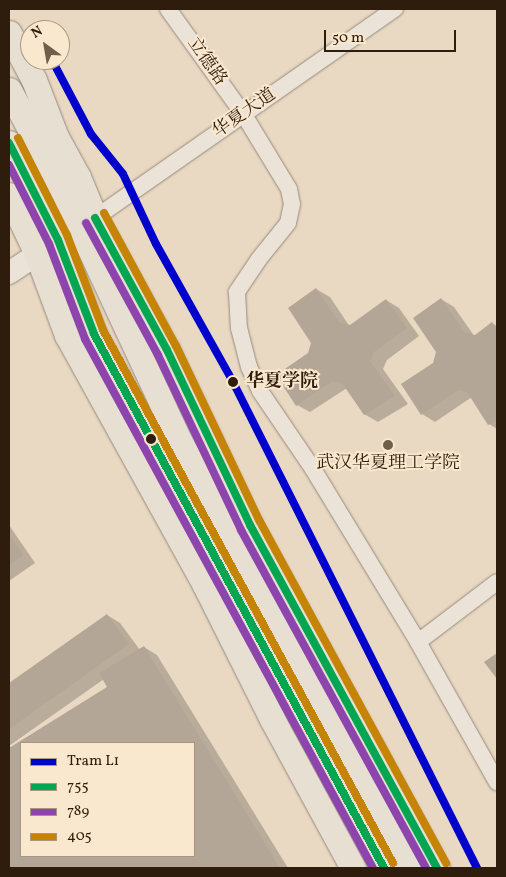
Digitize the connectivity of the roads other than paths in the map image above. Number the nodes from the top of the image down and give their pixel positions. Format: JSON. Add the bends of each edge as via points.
{"nodes":[{"id":1,"x":168,"y":9,"type":"edge"},
{"id":2,"x":394,"y":9,"type":"edge"},
{"id":3,"x":9,"y":33,"type":"edge"},
{"id":4,"x":9,"y":90,"type":"edge"},
{"id":5,"x":244,"y":115,"type":"junction"},
{"id":6,"x":9,"y":143,"type":"edge"},
{"id":7,"x":9,"y":195,"type":"edge"},
{"id":8,"x":77,"y":229,"type":"junction"},
{"id":9,"x":37,"y":254,"type":"junction"},
{"id":10,"x":9,"y":274,"type":"edge"},
{"id":11,"x":250,"y":525,"type":"junction"},
{"id":12,"x":497,"y":582,"type":"edge"},
{"id":13,"x":248,"y":592,"type":"junction"},
{"id":14,"x":418,"y":642,"type":"junction"},
{"id":15,"x":293,"y":679,"type":"junction"},
{"id":16,"x":253,"y":682,"type":"junction"},
{"id":17,"x":497,"y":782,"type":"edge"},
{"id":18,"x":353,"y":868,"type":"edge"},
{"id":19,"x":384,"y":868,"type":"edge"},
{"id":20,"x":410,"y":868,"type":"edge"},
{"id":21,"x":437,"y":868,"type":"edge"}],
"edges":[{"from":1,"to":5,"type":"street","name":"立德路"},
{"from":2,"to":5,"type":"street","name":"华夏大道"},
{"from":3,"to":8,"type":"main road","via":[[34,80],[56,137],[78,177]]},
{"from":4,"to":8,"type":"main road","via":[[60,185]]},
{"from":5,"to":8,"type":"street","name":"华夏大道"},
{"from":5,"to":14,"type":"street","name":"立德路","via":[[290,188],[292,204],[288,223],[237,292],[239,328],[249,367],[260,391],[313,468]]},
{"from":6,"to":8,"type":"main road"},
{"from":7,"to":9,"type":"main road"},
{"from":8,"to":9,"type":"main road"},
{"from":8,"to":11,"type":"main road","via":[[168,350]]},
{"from":8,"to":13,"type":"main road","via":[[94,334]]},
{"from":9,"to":10,"type":"main road"},
{"from":9,"to":16,"type":"main road","via":[[67,335],[205,585]]},
{"from":11,"to":13,"type":"main road"},
{"from":11,"to":21,"type":"main road"},
{"from":12,"to":14,"type":"street"},
{"from":13,"to":15,"type":"main road"},
{"from":13,"to":16,"type":"main road"},
{"from":14,"to":17,"type":"street","name":"立德路"},
{"from":15,"to":19,"type":"main road"},
{"from":15,"to":20,"type":"main road"},
{"from":16,"to":18,"type":"main road"}]}
